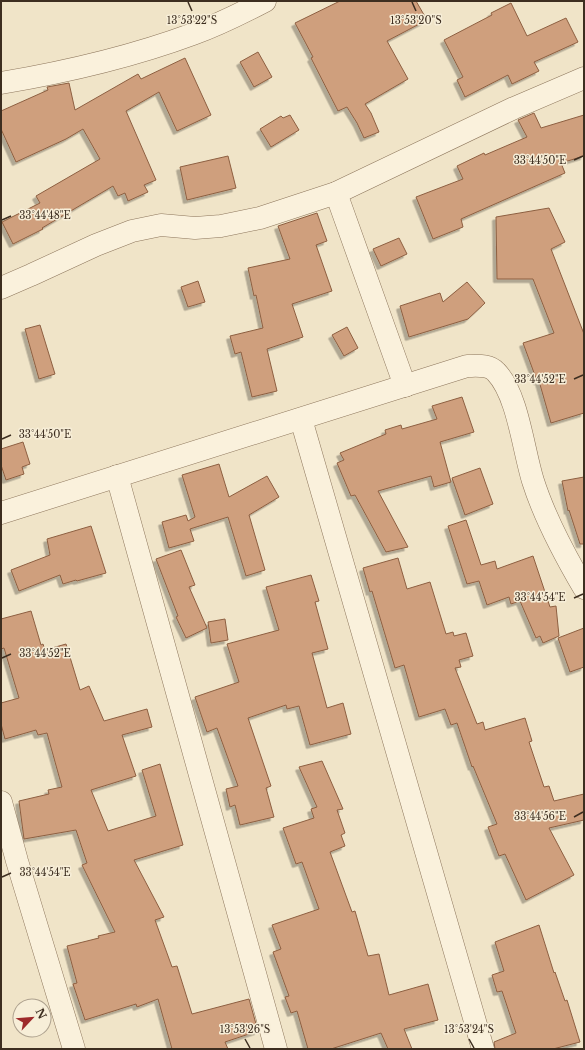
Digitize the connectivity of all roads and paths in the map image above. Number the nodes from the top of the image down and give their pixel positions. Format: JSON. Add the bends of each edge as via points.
{"nodes":[{"id":1,"x":265,"y":1,"type":"edge"},
{"id":2,"x":584,"y":78,"type":"edge"},
{"id":3,"x":1,"y":83,"type":"edge"},
{"id":4,"x":336,"y":193,"type":"junction"},
{"id":5,"x":1,"y":288,"type":"edge"},
{"id":6,"x":405,"y":386,"type":"junction"},
{"id":7,"x":301,"y":420,"type":"junction"},
{"id":8,"x":117,"y":476,"type":"junction"},
{"id":9,"x":1,"y":513,"type":"edge"},
{"id":10,"x":584,"y":588,"type":"edge"},
{"id":11,"x":1,"y":802,"type":"edge"},
{"id":12,"x":74,"y":1049,"type":"edge"},
{"id":13,"x":276,"y":1049,"type":"edge"},
{"id":14,"x":483,"y":1049,"type":"edge"}],
"edges":[{"from":1,"to":3,"type":"street","via":[[194,34],[148,50]]},
{"from":2,"to":4,"type":"street","via":[[514,108]]},
{"from":4,"to":5,"type":"street","via":[[260,218],[221,226],[161,226],[132,231],[96,244]]},
{"from":4,"to":6,"type":"street"},
{"from":6,"to":7,"type":"street"},
{"from":6,"to":10,"type":"street","via":[[467,366],[482,365],[495,370],[505,383],[513,404],[533,480],[545,513],[568,562]]},
{"from":7,"to":8,"type":"street"},
{"from":7,"to":14,"type":"street"},
{"from":8,"to":9,"type":"street"},
{"from":8,"to":13,"type":"street"},
{"from":11,"to":12,"type":"street"}]}
